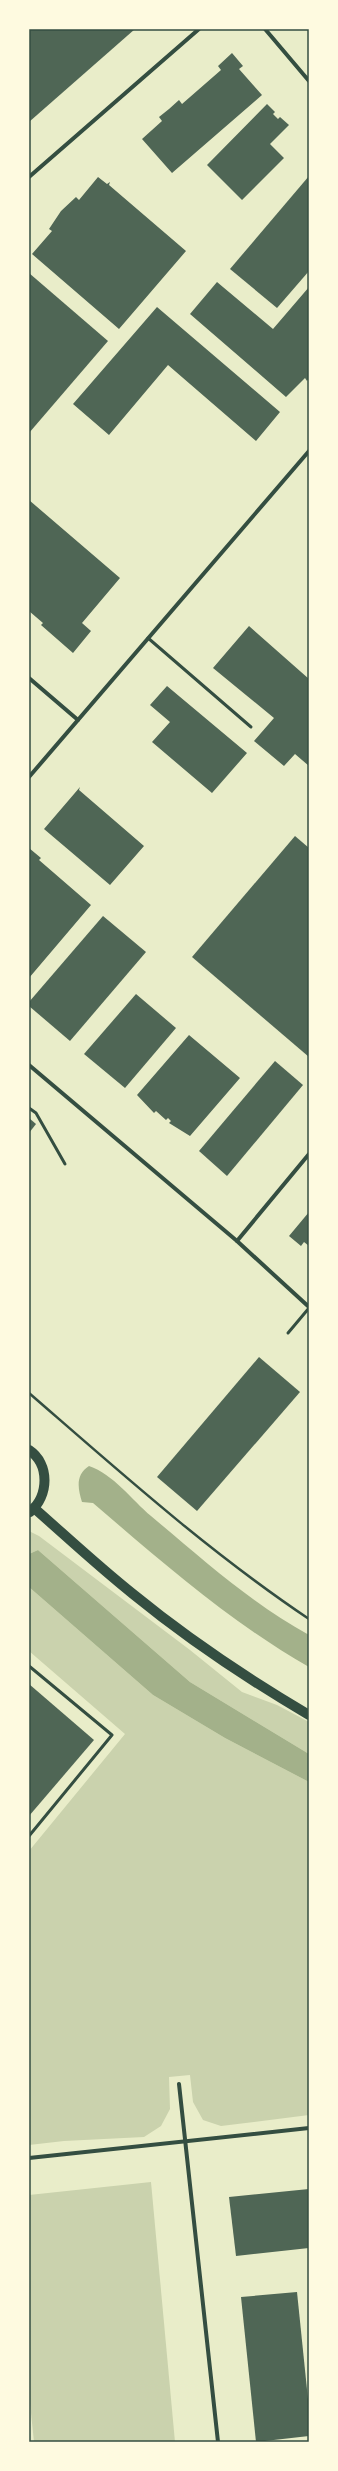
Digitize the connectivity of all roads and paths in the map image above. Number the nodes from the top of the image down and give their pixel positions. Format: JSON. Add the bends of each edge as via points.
{"nodes":[{"id":1,"x":199,"y":29,"type":"edge"},
{"id":2,"x":265,"y":29,"type":"edge"},
{"id":3,"x":309,"y":81,"type":"edge"},
{"id":4,"x":29,"y":177,"type":"edge"},
{"id":5,"x":309,"y":451,"type":"edge"},
{"id":6,"x":148,"y":638,"type":"junction"},
{"id":7,"x":29,"y":678,"type":"edge"},
{"id":8,"x":78,"y":720,"type":"junction"},
{"id":9,"x":251,"y":727,"type":"dead end"},
{"id":10,"x":29,"y":777,"type":"edge"},
{"id":11,"x":29,"y":1065,"type":"edge"},
{"id":12,"x":29,"y":1108,"type":"edge"},
{"id":13,"x":309,"y":1154,"type":"edge"},
{"id":14,"x":65,"y":1164,"type":"dead end"},
{"id":15,"x":237,"y":1241,"type":"junction"},
{"id":16,"x":309,"y":1307,"type":"edge"},
{"id":17,"x":288,"y":1333,"type":"dead end"},
{"id":18,"x":29,"y":1393,"type":"edge"},
{"id":19,"x":29,"y":1450,"type":"edge"},
{"id":20,"x":32,"y":1510,"type":"edge"},
{"id":21,"x":309,"y":1619,"type":"edge"},
{"id":22,"x":29,"y":1666,"type":"edge"},
{"id":23,"x":309,"y":1715,"type":"edge"},
{"id":24,"x":29,"y":1836,"type":"edge"},
{"id":25,"x":179,"y":2084,"type":"dead end"},
{"id":26,"x":309,"y":2128,"type":"edge"},
{"id":27,"x":186,"y":2141,"type":"junction"},
{"id":28,"x":29,"y":2158,"type":"edge"},
{"id":29,"x":218,"y":2442,"type":"edge"}],
"edges":[{"from":1,"to":4,"type":"street"},
{"from":2,"to":3,"type":"street"},
{"from":5,"to":6,"type":"street"},
{"from":6,"to":8,"type":"street"},
{"from":6,"to":9,"type":"lane"},
{"from":7,"to":8,"type":"street"},
{"from":8,"to":10,"type":"street"},
{"from":11,"to":15,"type":"street"},
{"from":12,"to":14,"type":"lane","via":[[36,1113]]},
{"from":13,"to":15,"type":"street"},
{"from":15,"to":16,"type":"street"},
{"from":16,"to":17,"type":"lane"},
{"from":18,"to":21,"type":"path","via":[[190,1531],[247,1576]]},
{"from":19,"to":20,"type":"main road","via":[[37,1458],[44,1475],[43,1493]]},
{"from":20,"to":23,"type":"main road","via":[[192,1639],[264,1689]]},
{"from":22,"to":24,"type":"lane","via":[[112,1735]]},
{"from":25,"to":27,"type":"street"},
{"from":26,"to":27,"type":"street"},
{"from":27,"to":28,"type":"street"},
{"from":27,"to":29,"type":"street"}]}
